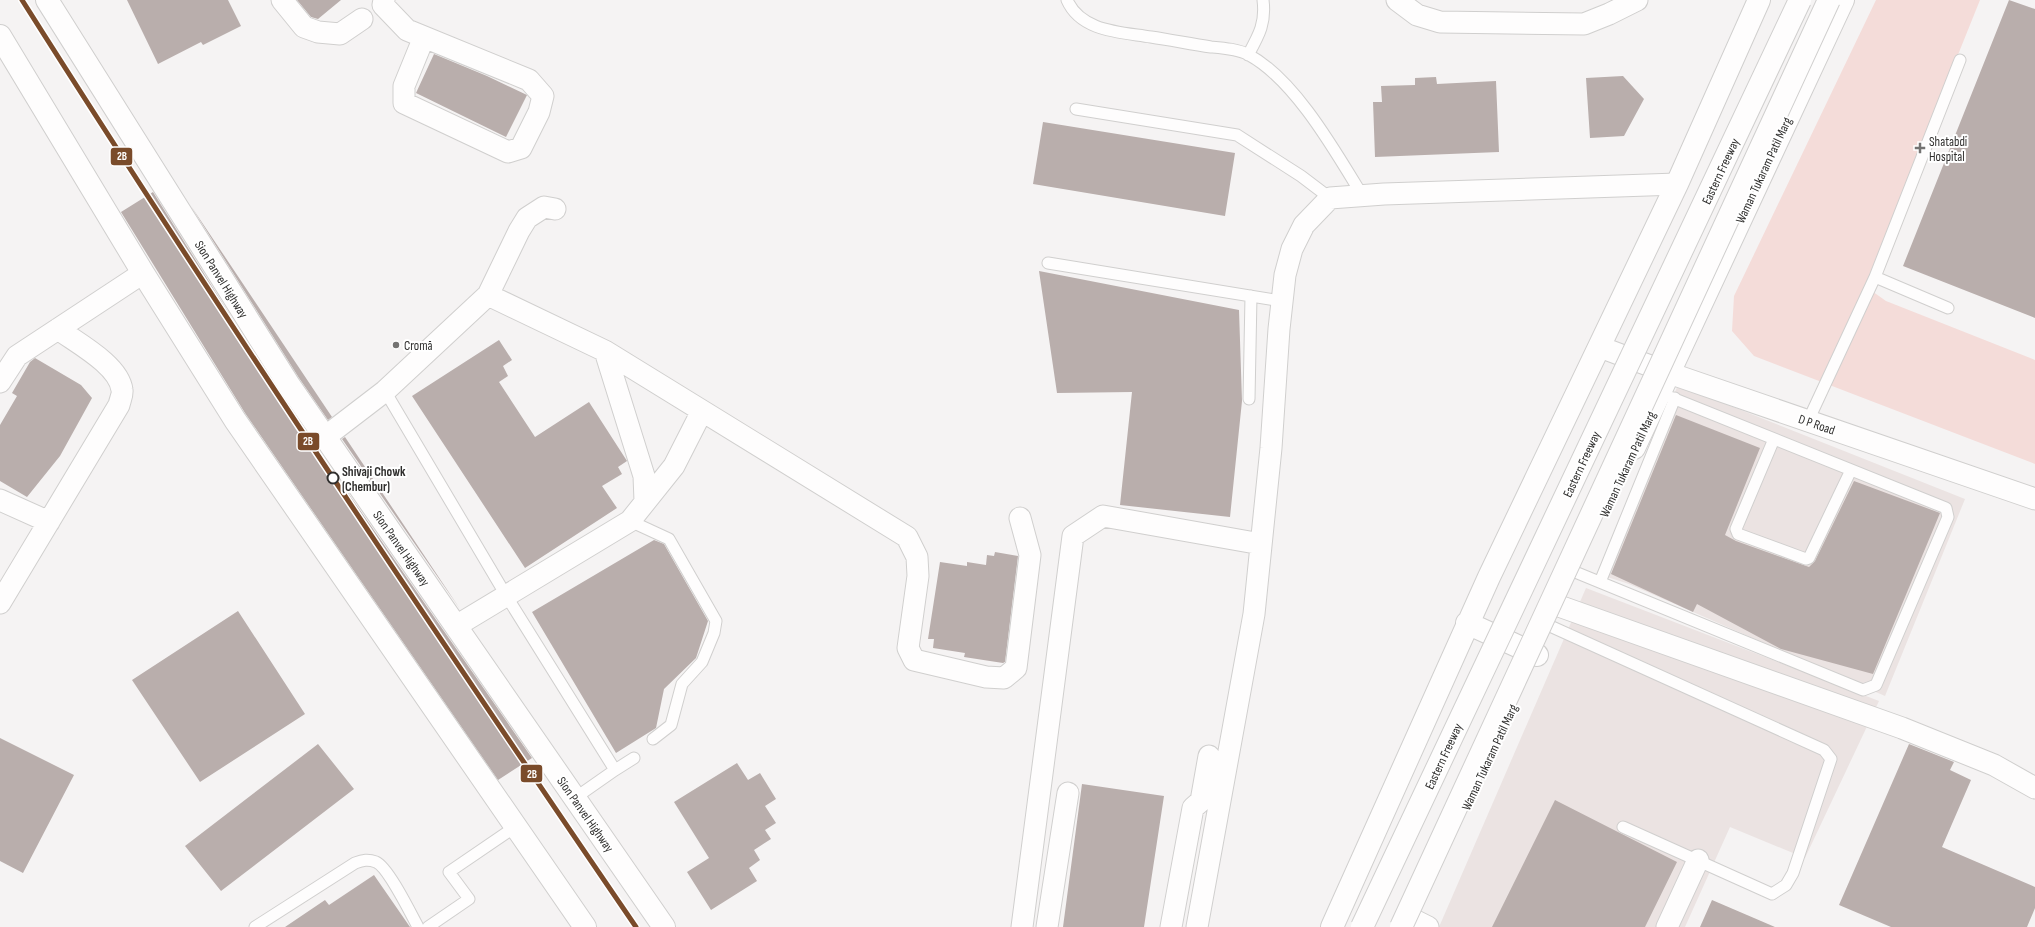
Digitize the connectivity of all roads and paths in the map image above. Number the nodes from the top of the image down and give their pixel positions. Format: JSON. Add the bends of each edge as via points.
{"nodes":[{"id":1,"x":47,"y":0,"type":"edge"},
{"id":2,"x":282,"y":0,"type":"edge"},
{"id":3,"x":384,"y":0,"type":"edge"},
{"id":4,"x":1067,"y":0,"type":"edge"},
{"id":5,"x":1263,"y":0,"type":"edge"},
{"id":6,"x":1397,"y":0,"type":"edge"},
{"id":7,"x":1637,"y":0,"type":"edge"},
{"id":8,"x":1759,"y":0,"type":"edge"},
{"id":9,"x":1800,"y":0,"type":"edge"},
{"id":10,"x":1830,"y":0,"type":"edge"},
{"id":11,"x":1843,"y":0,"type":"edge"},
{"id":12,"x":362,"y":19,"type":"dead end"},
{"id":13,"x":0,"y":36,"type":"edge"},
{"id":14,"x":424,"y":37,"type":"junction"},
{"id":15,"x":1248,"y":55,"type":"junction"},
{"id":16,"x":1960,"y":60,"type":"dead end"},
{"id":17,"x":1076,"y":109,"type":"dead end"},
{"id":18,"x":1677,"y":184,"type":"junction"},
{"id":19,"x":1362,"y":195,"type":"junction"},
{"id":20,"x":1330,"y":198,"type":"junction"},
{"id":21,"x":555,"y":209,"type":"dead end"},
{"id":22,"x":1048,"y":263,"type":"dead end"},
{"id":23,"x":143,"y":272,"type":"junction"},
{"id":24,"x":1875,"y":277,"type":"junction"},
{"id":25,"x":488,"y":294,"type":"junction"},
{"id":26,"x":1251,"y":296,"type":"junction"},
{"id":27,"x":1281,"y":301,"type":"junction"},
{"id":28,"x":1948,"y":308,"type":"dead end"},
{"id":29,"x":58,"y":329,"type":"junction"},
{"id":30,"x":1600,"y":347,"type":"junction"},
{"id":31,"x":605,"y":351,"type":"junction"},
{"id":32,"x":0,"y":382,"type":"edge"},
{"id":33,"x":1668,"y":388,"type":"junction"},
{"id":34,"x":385,"y":391,"type":"junction"},
{"id":35,"x":1249,"y":399,"type":"dead end"},
{"id":36,"x":702,"y":411,"type":"junction"},
{"id":37,"x":1808,"y":421,"type":"junction"},
{"id":38,"x":325,"y":437,"type":"junction"},
{"id":39,"x":1774,"y":439,"type":"junction"},
{"id":40,"x":1851,"y":470,"type":"junction"},
{"id":41,"x":2035,"y":499,"type":"edge"},
{"id":42,"x":0,"y":500,"type":"edge"},
{"id":43,"x":645,"y":501,"type":"junction"},
{"id":44,"x":1020,"y":518,"type":"dead end"},
{"id":45,"x":630,"y":521,"type":"junction"},
{"id":46,"x":49,"y":522,"type":"junction"},
{"id":47,"x":1261,"y":544,"type":"junction"},
{"id":48,"x":1575,"y":572,"type":"junction"},
{"id":49,"x":1600,"y":582,"type":"junction"},
{"id":50,"x":507,"y":597,"type":"junction"},
{"id":51,"x":0,"y":603,"type":"edge"},
{"id":52,"x":1560,"y":606,"type":"junction"},
{"id":53,"x":1467,"y":623,"type":"junction"},
{"id":54,"x":456,"y":626,"type":"junction"},
{"id":55,"x":1550,"y":626,"type":"junction"},
{"id":56,"x":1536,"y":655,"type":"junction"},
{"id":57,"x":653,"y":739,"type":"dead end"},
{"id":58,"x":1209,"y":756,"type":"dead end"},
{"id":59,"x":634,"y":758,"type":"dead end"},
{"id":60,"x":615,"y":770,"type":"junction"},
{"id":61,"x":2035,"y":788,"type":"edge"},
{"id":62,"x":1068,"y":793,"type":"dead end"},
{"id":63,"x":575,"y":798,"type":"junction"},
{"id":64,"x":515,"y":826,"type":"junction"},
{"id":65,"x":1623,"y":826,"type":"dead end"},
{"id":66,"x":1698,"y":860,"type":"junction"},
{"id":67,"x":1412,"y":925,"type":"edge"},
{"id":68,"x":255,"y":927,"type":"edge"},
{"id":69,"x":418,"y":927,"type":"edge"},
{"id":70,"x":428,"y":927,"type":"edge"},
{"id":71,"x":585,"y":927,"type":"edge"},
{"id":72,"x":664,"y":927,"type":"edge"},
{"id":73,"x":1022,"y":927,"type":"edge"},
{"id":74,"x":1047,"y":927,"type":"edge"},
{"id":75,"x":1171,"y":927,"type":"edge"},
{"id":76,"x":1197,"y":927,"type":"edge"},
{"id":77,"x":1332,"y":927,"type":"edge"},
{"id":78,"x":1362,"y":927,"type":"edge"},
{"id":79,"x":1667,"y":927,"type":"edge"}],
"edges":[{"from":1,"to":38,"type":"main road","name":"Sion Panvel Highway","via":[[289,385]]},
{"from":2,"to":12,"type":"street","via":[[304,27],[318,32],[340,34]]},
{"from":3,"to":14,"type":"street","via":[[383,5],[407,30]]},
{"from":4,"to":15,"type":"lane","via":[[1071,10],[1083,20],[1110,31],[1226,48]]},
{"from":5,"to":15,"type":"lane","via":[[1265,17]]},
{"from":6,"to":7,"type":"street","via":[[1417,15],[1440,22],[1577,24],[1584,24]]},
{"from":8,"to":18,"type":"main road"},
{"from":9,"to":78,"type":"main road","name":"Eastern Freeway","bridge":true},
{"from":10,"to":67,"type":"main road","bridge":true},
{"from":11,"to":33,"type":"main road","name":"Waman Tukaram Patil Marg"},
{"from":13,"to":23,"type":"main road"},
{"from":14,"to":14,"type":"street","via":[[529,80],[543,96],[539,112],[521,148],[508,152],[404,103],[404,86]]},
{"from":15,"to":19,"type":"lane","via":[[1280,80],[1317,124]]},
{"from":16,"to":24,"type":"lane"},
{"from":17,"to":20,"type":"lane","via":[[1237,135]]},
{"from":18,"to":19,"type":"street"},
{"from":18,"to":30,"type":"main road"},
{"from":19,"to":20,"type":"street"},
{"from":20,"to":27,"type":"street","via":[[1304,225],[1292,249]]},
{"from":21,"to":25,"type":"street","via":[[544,207],[527,218]]},
{"from":22,"to":26,"type":"lane"},
{"from":23,"to":29,"type":"street"},
{"from":23,"to":64,"type":"main road","via":[[235,420]]},
{"from":24,"to":28,"type":"lane"},
{"from":24,"to":37,"type":"lane"},
{"from":25,"to":31,"type":"street"},
{"from":25,"to":34,"type":"street"},
{"from":26,"to":27,"type":"lane"},
{"from":26,"to":35,"type":"lane"},
{"from":27,"to":47,"type":"street","via":[[1271,448]]},
{"from":29,"to":32,"type":"street","via":[[17,356]]},
{"from":29,"to":46,"type":"street","via":[[114,370],[123,392],[119,405]]},
{"from":30,"to":33,"type":"street","name":"D P Road"},
{"from":30,"to":53,"type":"main road"},
{"from":31,"to":36,"type":"street"},
{"from":31,"to":43,"type":"street","via":[[644,476]]},
{"from":33,"to":37,"type":"street","name":"D P Road"},
{"from":33,"to":39,"type":"lane"},
{"from":33,"to":48,"type":"main road","name":"Waman Tukaram Patil Marg"},
{"from":33,"to":49,"type":"lane"},
{"from":34,"to":38,"type":"street"},
{"from":34,"to":50,"type":"lane"},
{"from":36,"to":43,"type":"street","via":[[674,466]]},
{"from":36,"to":44,"type":"street","via":[[906,537],[917,557],[918,576],[908,648],[914,660],[986,677],[1004,678],[1016,668],[1030,555]]},
{"from":37,"to":41,"type":"street","name":"D P Road"},
{"from":38,"to":54,"type":"main road","name":"Sion Panvel Highway"},
{"from":39,"to":40,"type":"lane"},
{"from":39,"to":40,"type":"lane","via":[[1736,529],[1738,534],[1806,559],[1810,558]]},
{"from":40,"to":49,"type":"lane","via":[[1946,508],[1948,517],[1876,685],[1863,690]]},
{"from":42,"to":46,"type":"street"},
{"from":43,"to":45,"type":"street"},
{"from":45,"to":50,"type":"street"},
{"from":45,"to":57,"type":"lane","via":[[668,539],[716,621],[702,662],[682,684],[670,726]]},
{"from":46,"to":51,"type":"street"},
{"from":47,"to":73,"type":"street","via":[[1103,516],[1073,536]]},
{"from":47,"to":76,"type":"street","via":[[1250,637]]},
{"from":48,"to":49,"type":"lane"},
{"from":48,"to":52,"type":"main road","name":"Waman Tukaram Patil Marg"},
{"from":50,"to":54,"type":"street"},
{"from":50,"to":60,"type":"lane"},
{"from":52,"to":55,"type":"main road","name":"Waman Tukaram Patil Marg"},
{"from":52,"to":61,"type":"street","via":[[1902,728],[1994,765]]},
{"from":53,"to":56,"type":"main road"},
{"from":53,"to":77,"type":"main road"},
{"from":54,"to":63,"type":"main road","name":"Sion Panvel Highway"},
{"from":55,"to":56,"type":"main road","name":"Waman Tukaram Patil Marg"},
{"from":55,"to":66,"type":"lane","via":[[1824,750],[1831,759],[1793,873],[1786,885],[1772,894]]},
{"from":56,"to":67,"type":"main road","name":"Waman Tukaram Patil Marg"},
{"from":58,"to":75,"type":"street","via":[[1201,801],[1193,808]]},
{"from":59,"to":60,"type":"lane"},
{"from":60,"to":63,"type":"lane"},
{"from":62,"to":74,"type":"street"},
{"from":63,"to":72,"type":"main road","name":"Sion Panvel Highway"},
{"from":64,"to":70,"type":"lane","via":[[449,872],[469,900]]},
{"from":64,"to":71,"type":"main road"},
{"from":65,"to":66,"type":"lane"},
{"from":66,"to":79,"type":"street"},
{"from":68,"to":69,"type":"lane","via":[[355,863],[366,859],[378,862],[389,875]]}]}
